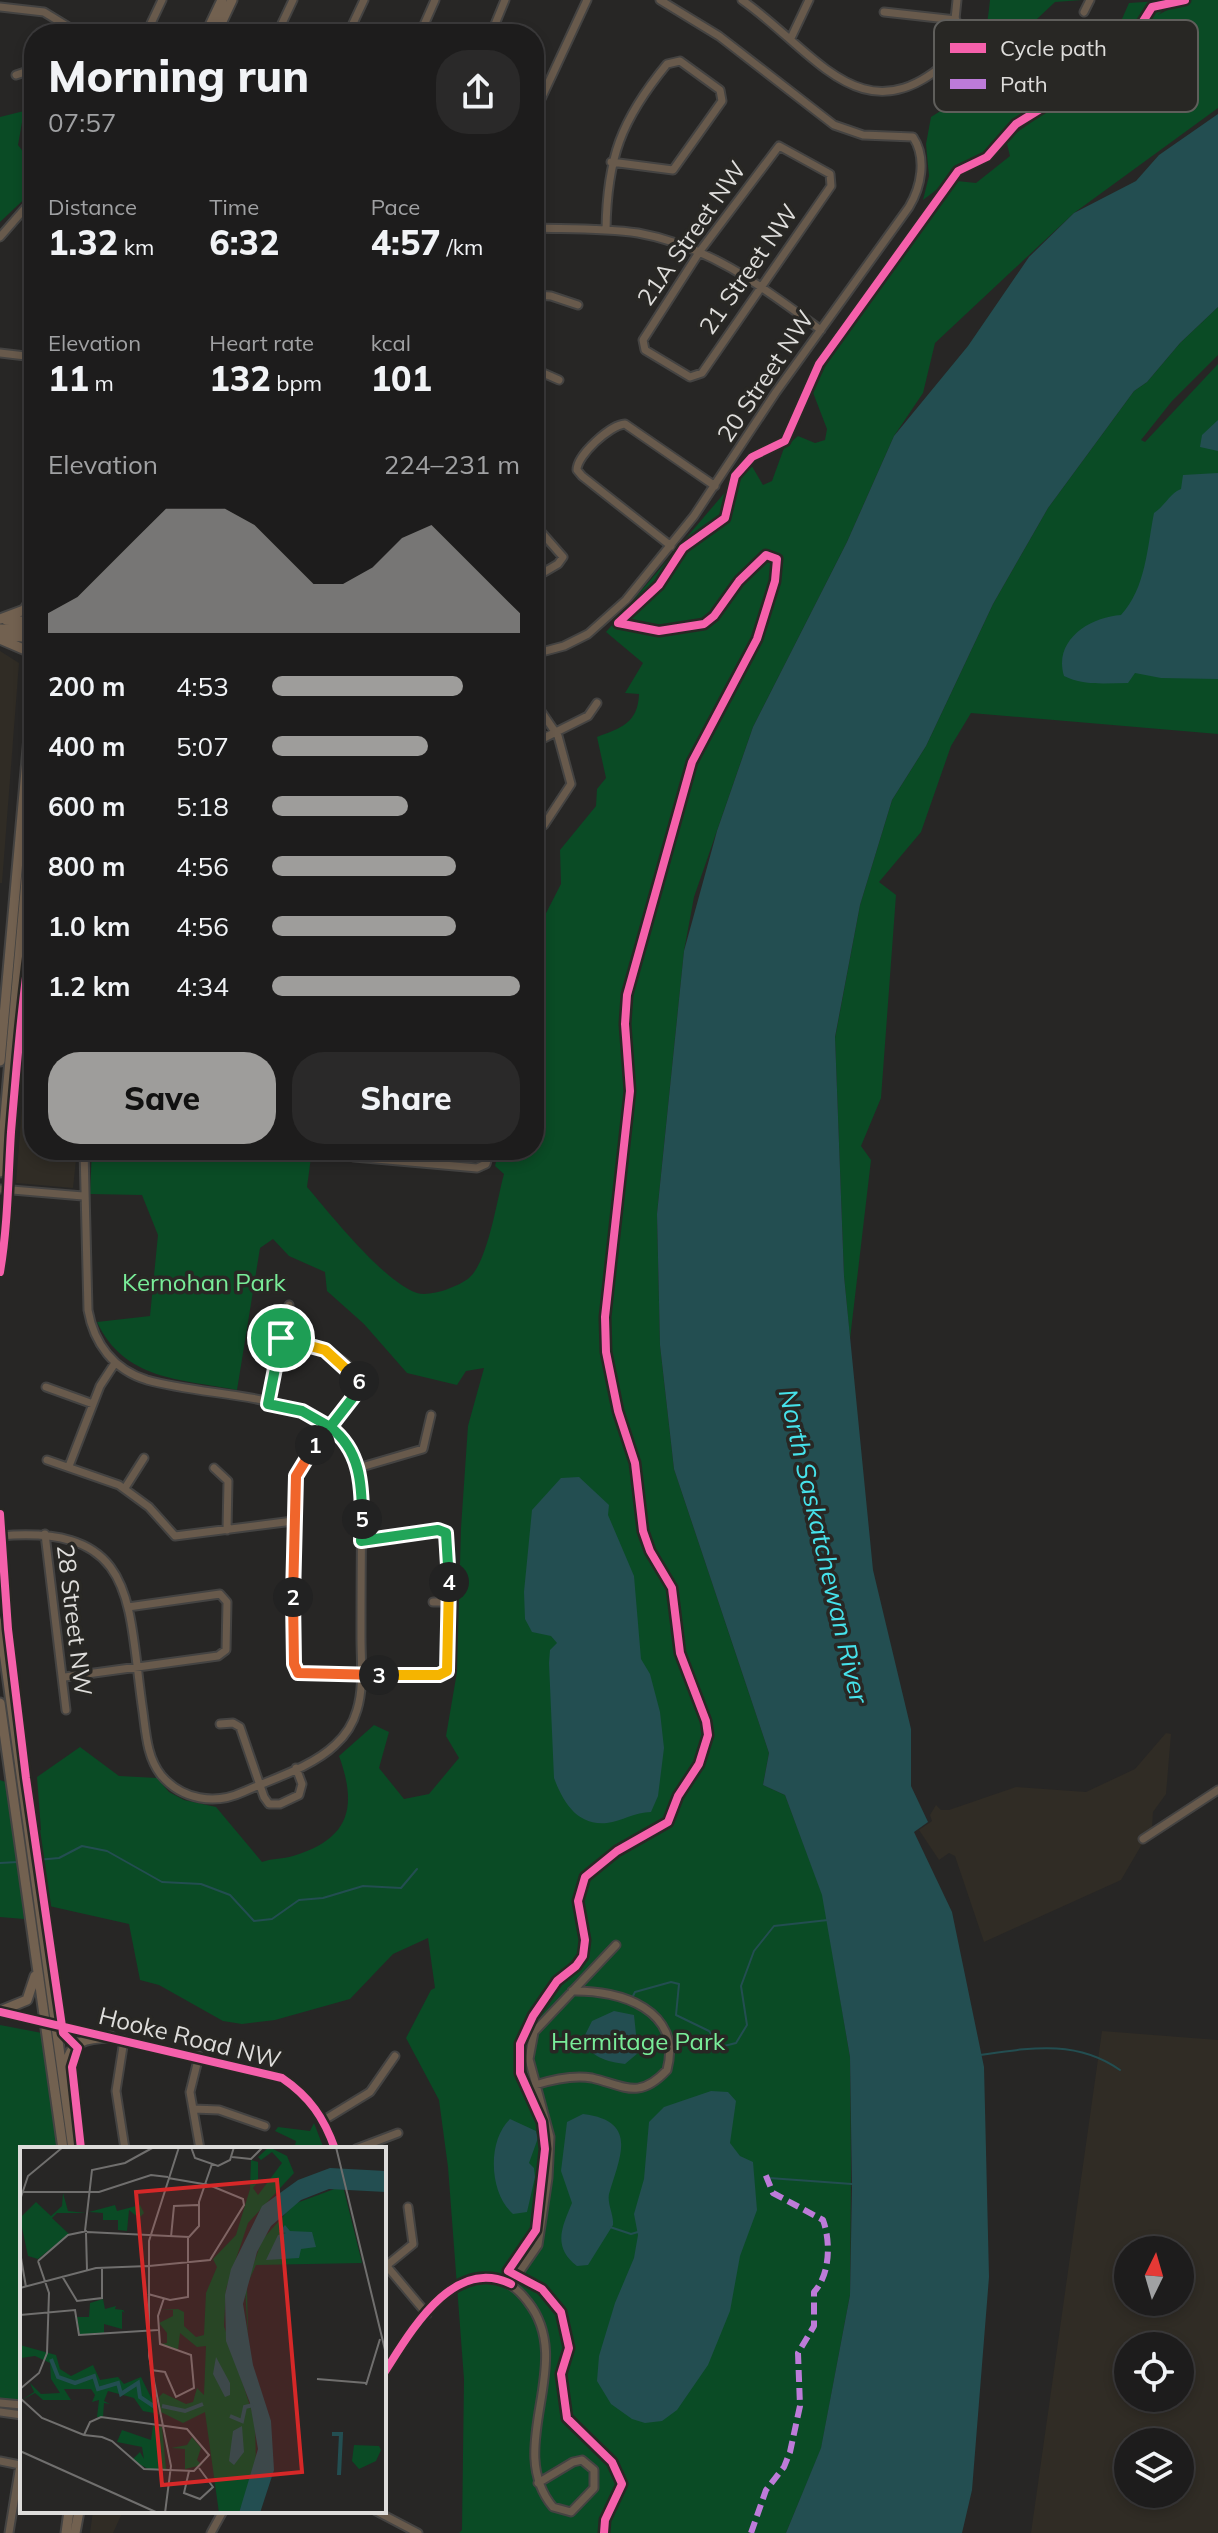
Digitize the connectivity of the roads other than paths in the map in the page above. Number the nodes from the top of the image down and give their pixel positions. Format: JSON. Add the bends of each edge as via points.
{"nodes":[{"id":1,"x":162,"y":0,"type":"edge"},
{"id":2,"x":222,"y":0,"type":"edge"},
{"id":3,"x":232,"y":0,"type":"edge"},
{"id":4,"x":293,"y":0,"type":"edge"},
{"id":5,"x":364,"y":0,"type":"edge"},
{"id":6,"x":435,"y":0,"type":"edge"},
{"id":7,"x":505,"y":0,"type":"edge"},
{"id":8,"x":587,"y":0,"type":"edge"},
{"id":9,"x":660,"y":0,"type":"edge"},
{"id":10,"x":742,"y":0,"type":"edge"},
{"id":11,"x":809,"y":0,"type":"edge"},
{"id":12,"x":957,"y":0,"type":"edge"},
{"id":13,"x":1090,"y":0,"type":"edge"},
{"id":14,"x":0,"y":7,"type":"edge"},
{"id":15,"x":884,"y":12,"type":"dead end"},
{"id":16,"x":1084,"y":12,"type":"dead end"},
{"id":17,"x":956,"y":20,"type":"joint"},
{"id":18,"x":64,"y":24,"type":"edge"},
{"id":19,"x":151,"y":24,"type":"edge"},
{"id":20,"x":211,"y":24,"type":"edge"},
{"id":21,"x":221,"y":24,"type":"edge"},
{"id":22,"x":282,"y":24,"type":"edge"},
{"id":23,"x":353,"y":24,"type":"edge"},
{"id":24,"x":424,"y":24,"type":"edge"},
{"id":25,"x":495,"y":24,"type":"edge"},
{"id":26,"x":791,"y":38,"type":"junction"},
{"id":27,"x":934,"y":71,"type":"edge"},
{"id":28,"x":24,"y":72,"type":"edge"},
{"id":29,"x":16,"y":75,"type":"dead end"},
{"id":30,"x":544,"y":92,"type":"edge"},
{"id":31,"x":611,"y":162,"type":"junction"},
{"id":32,"x":833,"y":180,"type":"joint"},
{"id":33,"x":24,"y":209,"type":"edge"},
{"id":34,"x":544,"y":228,"type":"edge"},
{"id":35,"x":606,"y":230,"type":"junction"},
{"id":36,"x":0,"y":237,"type":"edge"},
{"id":37,"x":700,"y":251,"type":"junction"},
{"id":38,"x":760,"y":285,"type":"junction"},
{"id":39,"x":544,"y":296,"type":"edge"},
{"id":40,"x":578,"y":305,"type":"dead end"},
{"id":41,"x":821,"y":330,"type":"junction"},
{"id":42,"x":0,"y":353,"type":"edge"},
{"id":43,"x":24,"y":356,"type":"edge"},
{"id":44,"x":544,"y":373,"type":"edge"},
{"id":45,"x":694,"y":378,"type":"joint"},
{"id":46,"x":559,"y":380,"type":"dead end"},
{"id":47,"x":715,"y":486,"type":"junction"},
{"id":48,"x":544,"y":535,"type":"edge"},
{"id":49,"x":671,"y":546,"type":"junction"},
{"id":50,"x":544,"y":572,"type":"edge"},
{"id":51,"x":24,"y":610,"type":"edge"},
{"id":52,"x":0,"y":619,"type":"edge"},
{"id":53,"x":24,"y":621,"type":"edge"},
{"id":54,"x":0,"y":629,"type":"edge"},
{"id":55,"x":24,"y":630,"type":"edge"},
{"id":56,"x":0,"y":637,"type":"edge"},
{"id":57,"x":24,"y":638,"type":"edge"},
{"id":58,"x":24,"y":649,"type":"edge"},
{"id":59,"x":544,"y":651,"type":"edge"},
{"id":60,"x":597,"y":703,"type":"dead end"},
{"id":61,"x":544,"y":715,"type":"edge"},
{"id":62,"x":556,"y":732,"type":"junction"},
{"id":63,"x":544,"y":738,"type":"edge"},
{"id":64,"x":544,"y":825,"type":"edge"},
{"id":65,"x":24,"y":890,"type":"edge"},
{"id":66,"x":8,"y":982,"type":"edge"},
{"id":67,"x":0,"y":1061,"type":"edge"},
{"id":68,"x":84,"y":1160,"type":"edge"},
{"id":69,"x":388,"y":1160,"type":"edge"},
{"id":70,"x":486,"y":1160,"type":"edge"},
{"id":71,"x":0,"y":1172,"type":"edge"},
{"id":72,"x":0,"y":1189,"type":"edge"},
{"id":73,"x":83,"y":1196,"type":"junction"},
{"id":74,"x":289,"y":1305,"type":"dead end"},
{"id":75,"x":281,"y":1338,"type":"junction"},
{"id":76,"x":115,"y":1363,"type":"junction"},
{"id":77,"x":46,"y":1387,"type":"dead end"},
{"id":78,"x":93,"y":1404,"type":"junction"},
{"id":79,"x":268,"y":1404,"type":"junction"},
{"id":80,"x":431,"y":1415,"type":"dead end"},
{"id":81,"x":330,"y":1427,"type":"junction"},
{"id":82,"x":144,"y":1458,"type":"dead end"},
{"id":83,"x":47,"y":1460,"type":"dead end"},
{"id":84,"x":69,"y":1466,"type":"junction"},
{"id":85,"x":214,"y":1468,"type":"dead end"},
{"id":86,"x":358,"y":1468,"type":"junction"},
{"id":87,"x":125,"y":1488,"type":"junction"},
{"id":88,"x":293,"y":1521,"type":"junction"},
{"id":89,"x":227,"y":1530,"type":"junction"},
{"id":90,"x":45,"y":1534,"type":"junction"},
{"id":91,"x":0,"y":1536,"type":"edge"},
{"id":92,"x":361,"y":1541,"type":"junction"},
{"id":93,"x":433,"y":1602,"type":"dead end"},
{"id":94,"x":449,"y":1602,"type":"junction"},
{"id":95,"x":128,"y":1607,"type":"junction"},
{"id":96,"x":0,"y":1623,"type":"edge"},
{"id":97,"x":136,"y":1667,"type":"junction"},
{"id":98,"x":361,"y":1675,"type":"junction"},
{"id":99,"x":65,"y":1677,"type":"junction"},
{"id":100,"x":0,"y":1703,"type":"edge"},
{"id":101,"x":66,"y":1710,"type":"dead end"},
{"id":102,"x":220,"y":1724,"type":"dead end"},
{"id":103,"x":296,"y":1768,"type":"junction"},
{"id":104,"x":260,"y":1784,"type":"junction"},
{"id":105,"x":1218,"y":1790,"type":"edge"},
{"id":106,"x":18,"y":1794,"type":"junction"},
{"id":107,"x":1143,"y":1839,"type":"dead end"},
{"id":108,"x":31,"y":1887,"type":"junction"},
{"id":109,"x":616,"y":1945,"type":"dead end"},
{"id":110,"x":35,"y":1952,"type":"junction"},
{"id":111,"x":571,"y":1992,"type":"junction"},
{"id":112,"x":0,"y":2011,"type":"edge"},
{"id":113,"x":51,"y":2023,"type":"junction"},
{"id":114,"x":111,"y":2037,"type":"junction"},
{"id":115,"x":124,"y":2040,"type":"junction"},
{"id":116,"x":199,"y":2056,"type":"junction"},
{"id":117,"x":395,"y":2056,"type":"dead end"},
{"id":118,"x":64,"y":2084,"type":"junction"},
{"id":119,"x":535,"y":2085,"type":"junction"},
{"id":120,"x":194,"y":2109,"type":"junction"},
{"id":121,"x":324,"y":2120,"type":"junction"},
{"id":122,"x":265,"y":2126,"type":"dead end"},
{"id":123,"x":398,"y":2133,"type":"dead end"},
{"id":124,"x":63,"y":2147,"type":"edge"},
{"id":125,"x":73,"y":2147,"type":"edge"},
{"id":126,"x":125,"y":2147,"type":"edge"},
{"id":127,"x":200,"y":2147,"type":"edge"},
{"id":128,"x":334,"y":2147,"type":"edge"},
{"id":129,"x":361,"y":2147,"type":"edge"},
{"id":130,"x":408,"y":2207,"type":"dead end"},
{"id":131,"x":386,"y":2263,"type":"edge"},
{"id":132,"x":386,"y":2265,"type":"edge"},
{"id":133,"x":511,"y":2284,"type":"junction"},
{"id":134,"x":427,"y":2314,"type":"junction"},
{"id":135,"x":386,"y":2370,"type":"edge"},
{"id":136,"x":0,"y":2403,"type":"edge"},
{"id":137,"x":20,"y":2405,"type":"edge"},
{"id":138,"x":0,"y":2412,"type":"edge"},
{"id":139,"x":20,"y":2415,"type":"edge"},
{"id":140,"x":0,"y":2461,"type":"edge"},
{"id":141,"x":538,"y":2483,"type":"junction"},
{"id":142,"x":69,"y":2513,"type":"edge"},
{"id":143,"x":79,"y":2513,"type":"edge"},
{"id":144,"x":222,"y":2513,"type":"edge"},
{"id":145,"x":380,"y":2513,"type":"edge"},
{"id":146,"x":9,"y":2533,"type":"edge"},
{"id":147,"x":66,"y":2533,"type":"edge"},
{"id":148,"x":75,"y":2533,"type":"edge"},
{"id":149,"x":211,"y":2533,"type":"edge"},
{"id":150,"x":418,"y":2533,"type":"edge"}],
"edges":[{"from":1,"to":19,"type":"street"},
{"from":2,"to":20,"type":"main road"},
{"from":3,"to":21,"type":"main road"},
{"from":4,"to":22,"type":"street"},
{"from":5,"to":23,"type":"street"},
{"from":6,"to":24,"type":"street"},
{"from":7,"to":25,"type":"street"},
{"from":8,"to":30,"type":"street"},
{"from":9,"to":41,"type":"street","name":"20 Street NW","via":[[719,36],[834,125],[863,135],[909,136],[917,143],[920,178],[913,200]]},
{"from":10,"to":26,"type":"street"},
{"from":11,"to":26,"type":"street"},
{"from":12,"to":17,"type":"street"},
{"from":13,"to":16,"type":"street"},
{"from":14,"to":18,"type":"street","via":[[44,12]]},
{"from":15,"to":17,"type":"street"},
{"from":26,"to":27,"type":"street","via":[[861,90],[887,94],[910,89]]},
{"from":28,"to":29,"type":"street"},
{"from":31,"to":31,"type":"street","via":[[632,109],[667,64],[674,60],[719,89],[722,95],[673,170]]},
{"from":31,"to":35,"type":"street"},
{"from":32,"to":37,"type":"street","name":"21A Street NW","via":[[779,146]]},
{"from":32,"to":38,"type":"street","name":"21 Street NW"},
{"from":33,"to":36,"type":"street"},
{"from":34,"to":35,"type":"street"},
{"from":35,"to":37,"type":"street"},
{"from":37,"to":38,"type":"street"},
{"from":37,"to":45,"type":"street","name":"21A Street NW","via":[[642,346]]},
{"from":38,"to":41,"type":"street"},
{"from":38,"to":45,"type":"street","name":"21 Street NW"},
{"from":39,"to":40,"type":"street"},
{"from":41,"to":47,"type":"street","name":"20 Street NW"},
{"from":42,"to":43,"type":"street"},
{"from":44,"to":46,"type":"street"},
{"from":47,"to":49,"type":"street","name":"20 Street NW"},
{"from":47,"to":49,"type":"street","via":[[622,423],[581,458],[577,467],[582,476]]},
{"from":48,"to":50,"type":"street","via":[[563,557]]},
{"from":49,"to":59,"type":"street","name":"20 Street NW","via":[[601,625],[572,643]]},
{"from":51,"to":52,"type":"main road"},
{"from":52,"to":53,"type":"main road"},
{"from":54,"to":55,"type":"main road"},
{"from":56,"to":57,"type":"main road"},
{"from":56,"to":58,"type":"main road"},
{"from":60,"to":62,"type":"street","via":[[588,716]]},
{"from":61,"to":62,"type":"street"},
{"from":62,"to":63,"type":"street"},
{"from":62,"to":64,"type":"street","via":[[571,784]]},
{"from":65,"to":66,"type":"main road"},
{"from":66,"to":67,"type":"main road"},
{"from":66,"to":71,"type":"main road"},
{"from":68,"to":73,"type":"street"},
{"from":69,"to":70,"type":"street","via":[[477,1168]]},
{"from":72,"to":73,"type":"street"},
{"from":73,"to":76,"type":"street","via":[[89,1318]]},
{"from":74,"to":75,"type":"street"},
{"from":75,"to":79,"type":"street"},
{"from":75,"to":81,"type":"street","via":[[325,1350],[356,1377],[360,1385]]},
{"from":76,"to":78,"type":"street"},
{"from":76,"to":79,"type":"street","via":[[154,1382]]},
{"from":77,"to":78,"type":"street"},
{"from":78,"to":84,"type":"street"},
{"from":79,"to":81,"type":"street","via":[[302,1411]]},
{"from":80,"to":86,"type":"street","via":[[423,1449]]},
{"from":81,"to":86,"type":"street","via":[[346,1443]]},
{"from":81,"to":88,"type":"street","via":[[296,1476]]},
{"from":82,"to":87,"type":"street"},
{"from":83,"to":84,"type":"street"},
{"from":84,"to":87,"type":"street"},
{"from":85,"to":89,"type":"street","via":[[228,1481]]},
{"from":86,"to":92,"type":"street"},
{"from":87,"to":89,"type":"street","via":[[175,1536]]},
{"from":88,"to":89,"type":"street"},
{"from":88,"to":98,"type":"street","via":[[294,1664],[298,1673]]},
{"from":90,"to":91,"type":"street"},
{"from":90,"to":95,"type":"street","via":[[75,1539],[101,1555],[119,1579]]},
{"from":90,"to":99,"type":"street","name":"28 Street NW"},
{"from":92,"to":94,"type":"street","via":[[446,1533]]},
{"from":92,"to":98,"type":"street"},
{"from":93,"to":94,"type":"street"},
{"from":94,"to":98,"type":"street","via":[[447,1671]]},
{"from":95,"to":97,"type":"street"},
{"from":95,"to":97,"type":"street","via":[[225,1597],[225,1652]]},
{"from":96,"to":106,"type":"main road"},
{"from":97,"to":99,"type":"street"},
{"from":97,"to":104,"type":"street","via":[[149,1750],[167,1781],[191,1796],[212,1799]]},
{"from":98,"to":103,"type":"street","via":[[357,1712],[347,1732],[325,1753]]},
{"from":99,"to":101,"type":"street","name":"28 Street NW"},
{"from":100,"to":106,"type":"main road"},
{"from":102,"to":104,"type":"street","via":[[240,1727]]},
{"from":103,"to":104,"type":"street"},
{"from":103,"to":104,"type":"street","via":[[303,1787],[296,1797],[269,1804]]},
{"from":105,"to":107,"type":"street"},
{"from":106,"to":108,"type":"main road"},
{"from":108,"to":110,"type":"main road"},
{"from":108,"to":113,"type":"main road"},
{"from":109,"to":111,"type":"street"},
{"from":110,"to":112,"type":"main road","via":[[35,1977],[27,2000]]},
{"from":110,"to":113,"type":"main road"},
{"from":111,"to":119,"type":"street","via":[[534,2032],[529,2059]]},
{"from":111,"to":119,"type":"street","via":[[604,1994],[645,2006],[657,2016],[671,2046],[667,2070],[651,2084],[631,2090],[590,2078]]},
{"from":112,"to":113,"type":"street","name":"Hooke Road NW"},
{"from":113,"to":114,"type":"street","name":"Hooke Road NW"},
{"from":113,"to":118,"type":"main road"},
{"from":113,"to":124,"type":"main road"},
{"from":114,"to":115,"type":"street","name":"Hooke Road NW"},
{"from":114,"to":118,"type":"main road","via":[[75,2044]]},
{"from":115,"to":116,"type":"street","name":"Hooke Road NW"},
{"from":115,"to":126,"type":"street","via":[[116,2091]]},
{"from":116,"to":120,"type":"street","via":[[190,2092]]},
{"from":116,"to":121,"type":"street","name":"Hooke Road NW","via":[[282,2078]]},
{"from":117,"to":121,"type":"street","via":[[370,2092]]},
{"from":118,"to":125,"type":"main road"},
{"from":119,"to":133,"type":"street","via":[[550,2137],[545,2210],[538,2245]]},
{"from":120,"to":122,"type":"street","via":[[219,2110]]},
{"from":120,"to":127,"type":"street"},
{"from":121,"to":128,"type":"street","name":"Hooke Road NW"},
{"from":123,"to":129,"type":"street"},
{"from":130,"to":131,"type":"street","via":[[413,2244]]},
{"from":132,"to":134,"type":"street"},
{"from":133,"to":134,"type":"street","via":[[470,2279]]},
{"from":133,"to":141,"type":"street","via":[[530,2303],[546,2336],[536,2437]]},
{"from":134,"to":135,"type":"street"},
{"from":136,"to":137,"type":"street"},
{"from":138,"to":139,"type":"street"},
{"from":140,"to":146,"type":"street","via":[[20,2465]]},
{"from":141,"to":141,"type":"street","via":[[553,2507],[571,2512],[594,2488],[594,2470],[582,2460],[573,2462]]},
{"from":142,"to":147,"type":"main road"},
{"from":143,"to":148,"type":"main road"},
{"from":144,"to":149,"type":"street"},
{"from":145,"to":150,"type":"street"}]}
